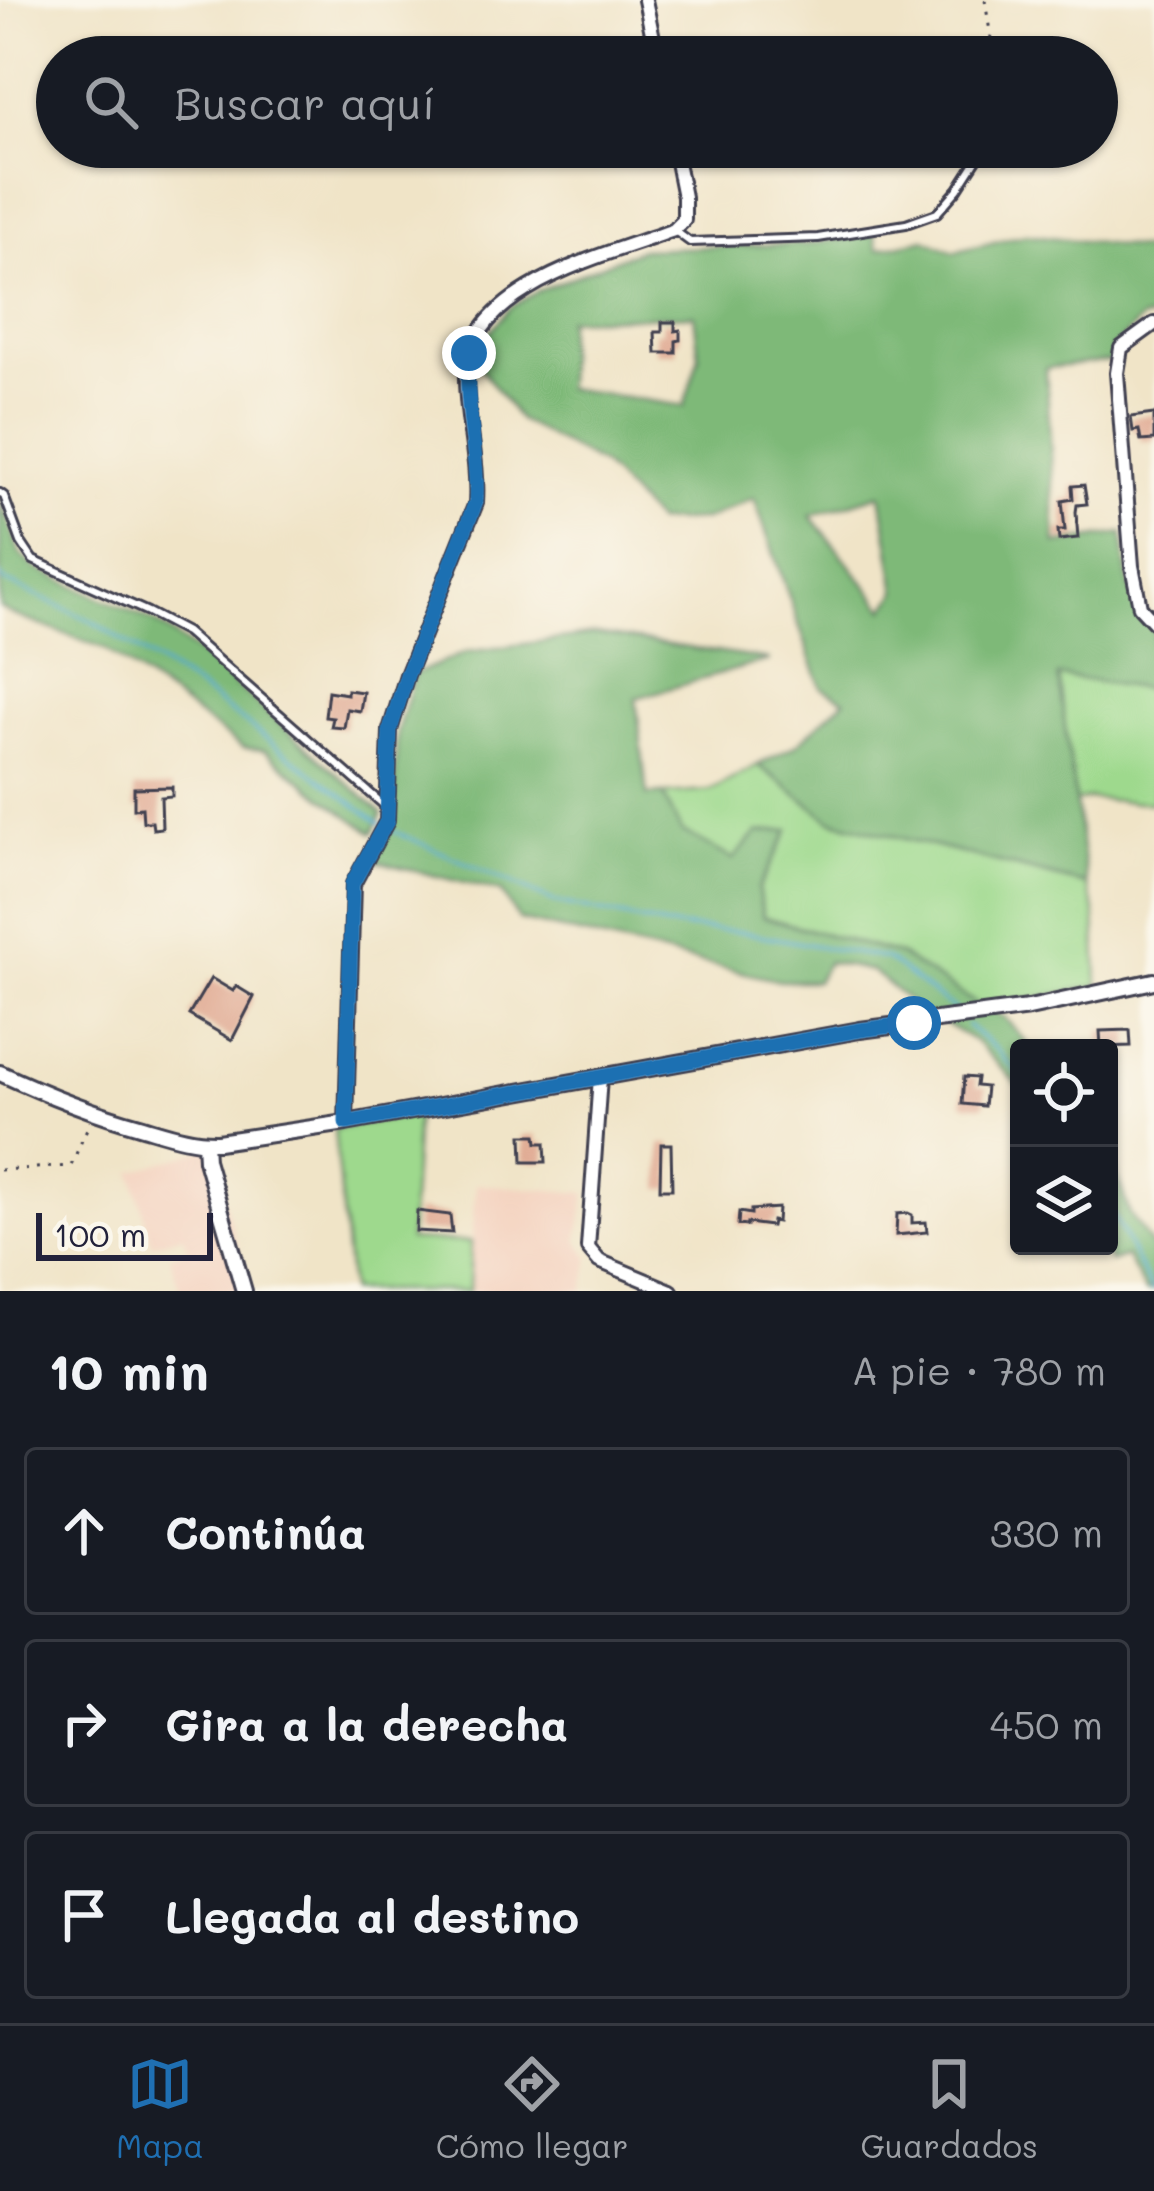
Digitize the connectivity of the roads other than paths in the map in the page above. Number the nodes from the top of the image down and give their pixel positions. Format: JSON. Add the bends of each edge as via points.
{"nodes":[{"id":1,"x":645,"y":0,"type":"edge"},
{"id":2,"x":653,"y":36,"type":"edge"},
{"id":3,"x":678,"y":168,"type":"edge"},
{"id":4,"x":974,"y":168,"type":"edge"},
{"id":5,"x":674,"y":230,"type":"junction"},
{"id":6,"x":1154,"y":324,"type":"edge"},
{"id":7,"x":0,"y":493,"type":"edge"},
{"id":8,"x":1154,"y":622,"type":"edge"},
{"id":9,"x":386,"y":807,"type":"junction"},
{"id":10,"x":1154,"y":981,"type":"edge"},
{"id":11,"x":0,"y":1073,"type":"edge"},
{"id":12,"x":600,"y":1077,"type":"junction"},
{"id":13,"x":346,"y":1123,"type":"junction"},
{"id":14,"x":205,"y":1143,"type":"junction"},
{"id":15,"x":244,"y":1291,"type":"edge"},
{"id":16,"x":671,"y":1291,"type":"edge"}],
"edges":[{"from":1,"to":2,"type":"street"},
{"from":3,"to":5,"type":"street","via":[[684,220]]},
{"from":4,"to":5,"type":"lane","via":[[937,213],[906,224],[748,241],[691,242]]},
{"from":5,"to":9,"type":"street","via":[[565,269],[506,302],[469,353],[476,502],[390,730]]},
{"from":6,"to":8,"type":"street","via":[[1121,348],[1117,373],[1132,566],[1140,607]]},
{"from":7,"to":9,"type":"lane","via":[[33,560],[186,632]]},
{"from":9,"to":13,"type":"street","via":[[387,821],[352,884]]},
{"from":10,"to":12,"type":"street"},
{"from":11,"to":14,"type":"street","via":[[93,1113]]},
{"from":12,"to":13,"type":"street"},
{"from":12,"to":16,"type":"street","via":[[588,1248],[599,1261]]},
{"from":13,"to":14,"type":"street"},
{"from":14,"to":15,"type":"street"}]}
